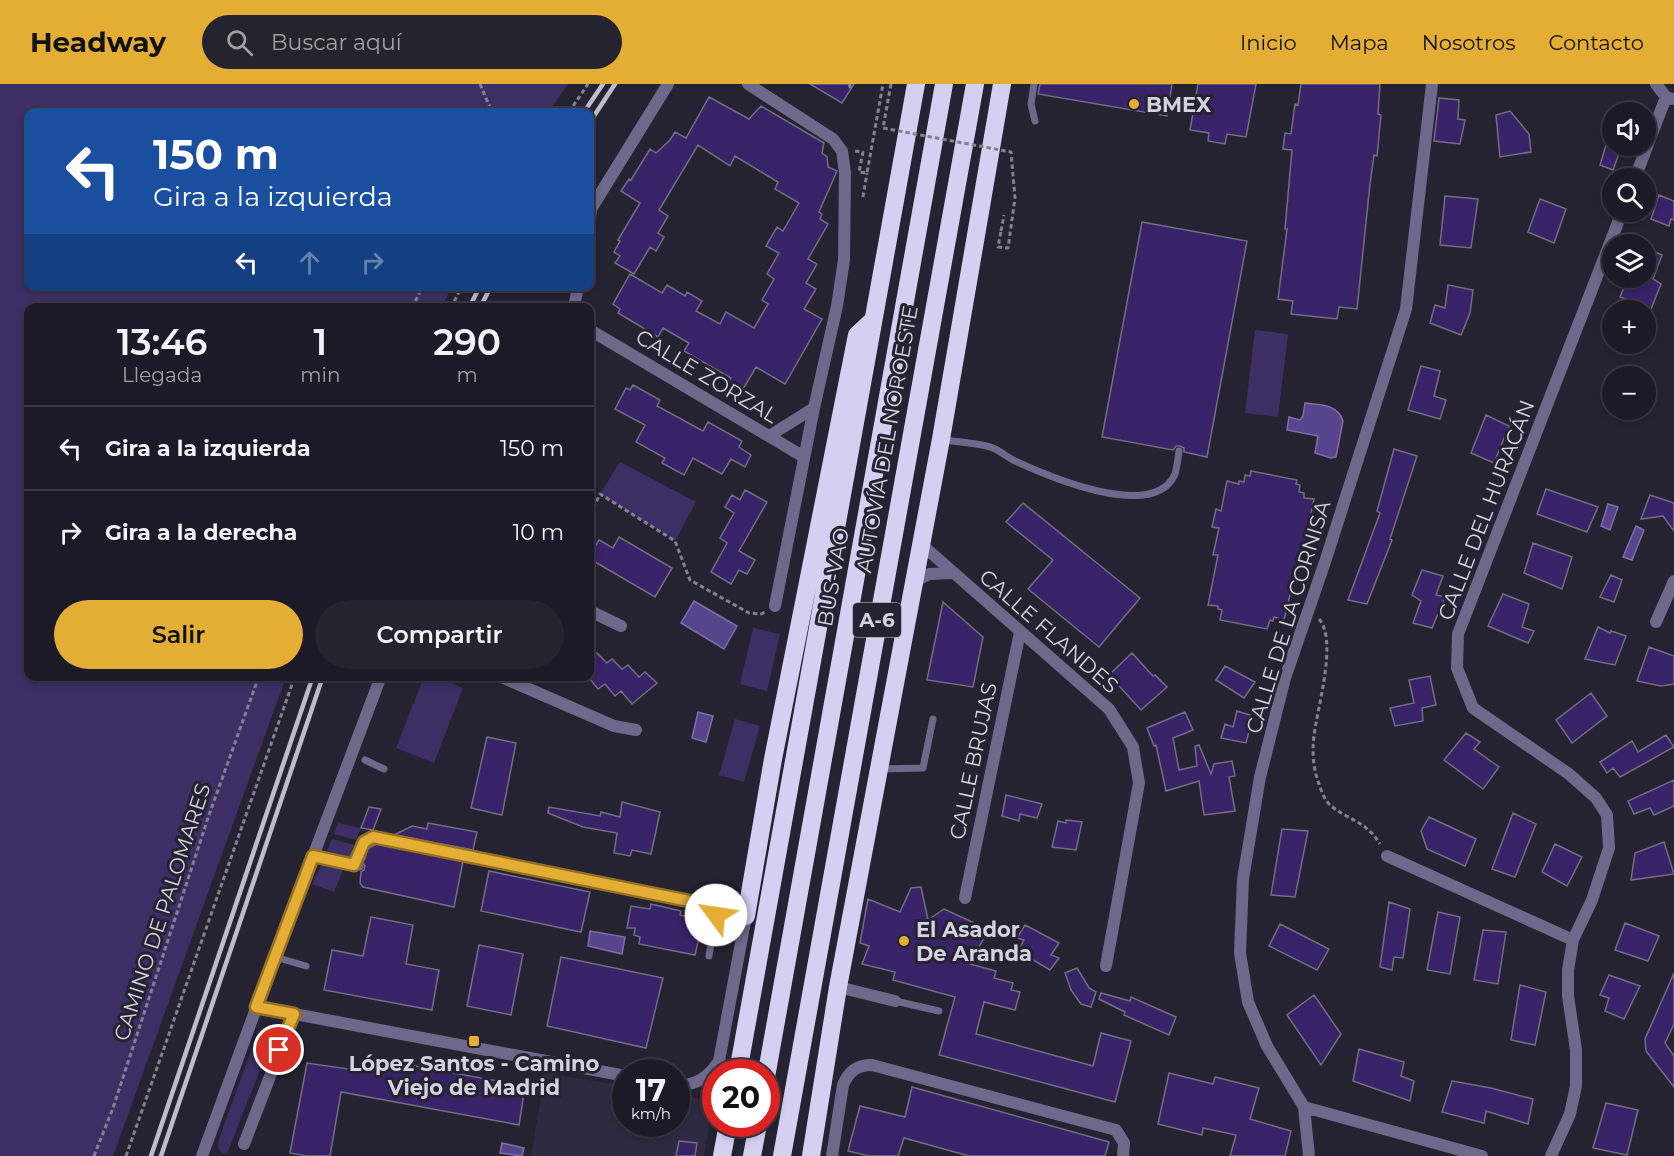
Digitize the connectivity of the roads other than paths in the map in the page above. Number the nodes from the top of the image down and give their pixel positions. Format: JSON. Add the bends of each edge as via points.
{"nodes":[{"id":1,"x":668,"y":84,"type":"edge"},
{"id":2,"x":748,"y":84,"type":"edge"},
{"id":3,"x":916,"y":84,"type":"edge"},
{"id":4,"x":944,"y":84,"type":"edge"},
{"id":5,"x":975,"y":84,"type":"edge"},
{"id":6,"x":1034,"y":84,"type":"edge"},
{"id":7,"x":1432,"y":84,"type":"edge"},
{"id":8,"x":1656,"y":84,"type":"edge"},
{"id":9,"x":1002,"y":90,"type":"edge"},
{"id":10,"x":1670,"y":98,"type":"edge"},
{"id":11,"x":1035,"y":120,"type":"dead end"},
{"id":12,"x":1639,"y":168,"type":"edge"},
{"id":13,"x":594,"y":204,"type":"edge"},
{"id":14,"x":1618,"y":222,"type":"edge"},
{"id":15,"x":873,"y":321,"type":"junction"},
{"id":16,"x":594,"y":332,"type":"edge"},
{"id":17,"x":814,"y":408,"type":"junction"},
{"id":18,"x":770,"y":436,"type":"junction"},
{"id":19,"x":940,"y":439,"type":"junction"},
{"id":20,"x":1179,"y":451,"type":"dead end"},
{"id":21,"x":804,"y":457,"type":"junction"},
{"id":22,"x":921,"y":544,"type":"junction"},
{"id":23,"x":952,"y":573,"type":"junction"},
{"id":24,"x":1674,"y":581,"type":"edge"},
{"id":25,"x":914,"y":582,"type":"junction"},
{"id":26,"x":775,"y":606,"type":"road end"},
{"id":27,"x":594,"y":613,"type":"edge"},
{"id":28,"x":1656,"y":622,"type":"dead end"},
{"id":29,"x":621,"y":626,"type":"dead end"},
{"id":30,"x":1020,"y":632,"type":"junction"},
{"id":31,"x":379,"y":681,"type":"edge"},
{"id":32,"x":510,"y":681,"type":"edge"},
{"id":33,"x":933,"y":719,"type":"dead end"},
{"id":34,"x":636,"y":730,"type":"dead end"},
{"id":35,"x":365,"y":760,"type":"dead end"},
{"id":36,"x":384,"y":768,"type":"dead end"},
{"id":37,"x":880,"y":769,"type":"junction"},
{"id":38,"x":313,"y":856,"type":"junction"},
{"id":39,"x":1387,"y":856,"type":"road end"},
{"id":40,"x":965,"y":898,"type":"dead end"},
{"id":41,"x":716,"y":915,"type":"junction"},
{"id":42,"x":746,"y":916,"type":"junction"},
{"id":43,"x":1573,"y":940,"type":"junction"},
{"id":44,"x":709,"y":956,"type":"dead end"},
{"id":45,"x":275,"y":957,"type":"junction"},
{"id":46,"x":306,"y":966,"type":"dead end"},
{"id":47,"x":1106,"y":966,"type":"dead end"},
{"id":48,"x":838,"y":987,"type":"junction"},
{"id":49,"x":896,"y":1001,"type":"joint"},
{"id":50,"x":256,"y":1007,"type":"junction"},
{"id":51,"x":939,"y":1011,"type":"dead end"},
{"id":52,"x":294,"y":1014,"type":"junction"},
{"id":53,"x":740,"y":1059,"type":"edge"},
{"id":54,"x":769,"y":1059,"type":"edge"},
{"id":55,"x":612,"y":1073,"type":"edge"},
{"id":56,"x":690,"y":1085,"type":"edge"},
{"id":57,"x":1304,"y":1107,"type":"junction"},
{"id":58,"x":726,"y":1137,"type":"edge"},
{"id":59,"x":756,"y":1137,"type":"edge"},
{"id":60,"x":244,"y":1144,"type":"dead end"},
{"id":61,"x":202,"y":1156,"type":"edge"},
{"id":62,"x":722,"y":1156,"type":"edge"},
{"id":63,"x":752,"y":1156,"type":"edge"},
{"id":64,"x":782,"y":1156,"type":"edge"},
{"id":65,"x":810,"y":1156,"type":"edge"},
{"id":66,"x":832,"y":1156,"type":"edge"},
{"id":67,"x":1123,"y":1156,"type":"edge"},
{"id":68,"x":1309,"y":1156,"type":"edge"},
{"id":69,"x":1482,"y":1156,"type":"edge"},
{"id":70,"x":1551,"y":1156,"type":"edge"}],
"edges":[{"from":1,"to":13,"type":"street"},
{"from":2,"to":17,"type":"street","via":[[833,139],[842,151],[844,260]]},
{"from":3,"to":15,"type":"highway","name":"AUTOVÍA DEL NOROESTE","number":"A-6"},
{"from":4,"to":54,"type":"highway","name":"BUS-VAO"},
{"from":5,"to":64,"type":"highway","name":"AUTOVÍA DEL NOROESTE","number":"A-6"},
{"from":6,"to":11,"type":"lane","via":[[1030,104]]},
{"from":7,"to":57,"type":"street","name":"CALLE DE LA CORNISA","via":[[1406,309],[1285,678],[1260,777],[1243,879],[1240,953],[1248,1002],[1267,1046]]},
{"from":8,"to":10,"type":"street"},
{"from":9,"to":19,"type":"highway"},
{"from":10,"to":12,"type":"street"},
{"from":14,"to":43,"type":"street","name":"CALLE DEL HURACÁN","via":[[1458,634],[1457,668],[1473,708],[1569,774],[1596,798],[1607,815],[1609,848],[1592,900]]},
{"from":15,"to":42,"type":"highway","via":[[857,335]]},
{"from":15,"to":53,"type":"highway","name":"AUTOVÍA DEL NOROESTE","number":"A-6"},
{"from":16,"to":18,"type":"street","name":"CALLE ZORZAL"},
{"from":17,"to":18,"type":"street"},
{"from":17,"to":21,"type":"street"},
{"from":18,"to":21,"type":"street","name":"CALLE ZORZAL"},
{"from":19,"to":20,"type":"lane","via":[[992,448],[1063,481],[1122,496],[1150,495],[1164,486],[1174,476]]},
{"from":19,"to":22,"type":"highway"},
{"from":21,"to":26,"type":"street"},
{"from":22,"to":23,"type":"street","name":"CALLE FLANDES"},
{"from":22,"to":25,"type":"highway"},
{"from":23,"to":25,"type":"street","name":"CALLE FLANDES","via":[[929,574]]},
{"from":23,"to":30,"type":"street","name":"CALLE FLANDES"},
{"from":24,"to":28,"type":"street"},
{"from":25,"to":37,"type":"highway"},
{"from":27,"to":29,"type":"street"},
{"from":30,"to":40,"type":"street","name":"CALLE BRUJAS"},
{"from":30,"to":47,"type":"street","name":"CALLE FLANDES","via":[[1109,709],[1133,747],[1139,783]]},
{"from":31,"to":38,"type":"street"},
{"from":32,"to":34,"type":"street","via":[[614,726]]},
{"from":33,"to":37,"type":"lane","via":[[923,768]]},
{"from":35,"to":36,"type":"lane"},
{"from":37,"to":48,"type":"highway"},
{"from":38,"to":41,"type":"lane","via":[[357,866],[364,842],[373,837],[714,906]]},
{"from":38,"to":45,"type":"street"},
{"from":39,"to":43,"type":"street"},
{"from":41,"to":42,"type":"lane"},
{"from":41,"to":44,"type":"lane"},
{"from":42,"to":56,"type":"street","via":[[719,1060],[699,1082]]},
{"from":43,"to":70,"type":"street","name":"CALLE DEL HURACÁN","via":[[1568,979],[1576,1086],[1570,1114]]},
{"from":45,"to":46,"type":"lane"},
{"from":45,"to":50,"type":"street"},
{"from":48,"to":49,"type":"street"},
{"from":48,"to":65,"type":"highway"},
{"from":49,"to":51,"type":"lane"},
{"from":50,"to":52,"type":"street"},
{"from":50,"to":61,"type":"street"},
{"from":52,"to":55,"type":"street"},
{"from":52,"to":60,"type":"street"},
{"from":57,"to":68,"type":"street","name":"CALLE DE LA CORNISA"},
{"from":57,"to":69,"type":"street"},
{"from":58,"to":62,"type":"highway"},
{"from":59,"to":63,"type":"highway"},
{"from":66,"to":67,"type":"street","via":[[843,1084],[857,1068],[872,1065],[1116,1130],[1124,1143]]}]}
